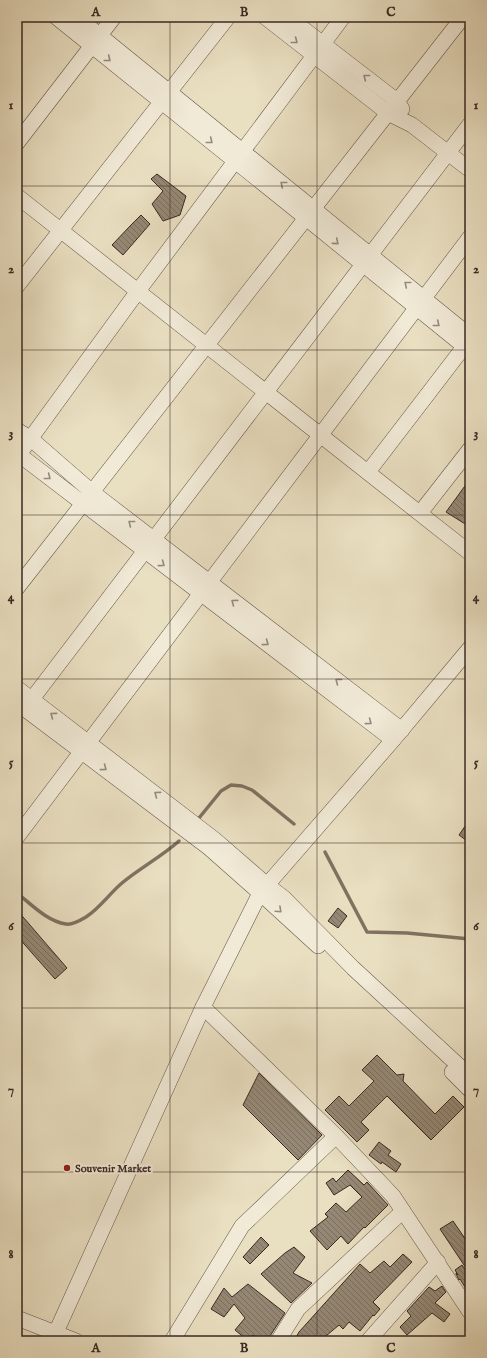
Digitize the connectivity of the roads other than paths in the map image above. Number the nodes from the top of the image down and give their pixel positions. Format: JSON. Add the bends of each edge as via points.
{"nodes":[{"id":1,"x":56,"y":17,"type":"edge"},
{"id":2,"x":77,"y":17,"type":"edge"},
{"id":3,"x":114,"y":17,"type":"edge"},
{"id":4,"x":228,"y":17,"type":"edge"},
{"id":5,"x":265,"y":17,"type":"edge"},
{"id":6,"x":288,"y":17,"type":"edge"},
{"id":7,"x":343,"y":17,"type":"edge"},
{"id":8,"x":463,"y":17,"type":"edge"},
{"id":9,"x":96,"y":41,"type":"junction"},
{"id":10,"x":319,"y":50,"type":"junction"},
{"id":11,"x":166,"y":97,"type":"junction"},
{"id":12,"x":393,"y":107,"type":"junction"},
{"id":13,"x":470,"y":124,"type":"edge"},
{"id":14,"x":17,"y":143,"type":"edge"},
{"id":15,"x":448,"y":153,"type":"junction"},
{"id":16,"x":239,"y":156,"type":"junction"},
{"id":17,"x":470,"y":170,"type":"edge"},
{"id":18,"x":17,"y":196,"type":"edge"},
{"id":19,"x":310,"y":213,"type":"junction"},
{"id":20,"x":60,"y":230,"type":"junction"},
{"id":21,"x":470,"y":237,"type":"edge"},
{"id":22,"x":367,"y":259,"type":"junction"},
{"id":23,"x":17,"y":286,"type":"edge"},
{"id":24,"x":138,"y":291,"type":"junction"},
{"id":25,"x":420,"y":303,"type":"junction"},
{"id":26,"x":469,"y":343,"type":"edge"},
{"id":27,"x":207,"y":345,"type":"junction"},
{"id":28,"x":266,"y":392,"type":"junction"},
{"id":29,"x":17,"y":430,"type":"edge"},
{"id":30,"x":321,"y":435,"type":"junction"},
{"id":31,"x":31,"y":439,"type":"junction"},
{"id":32,"x":470,"y":448,"type":"edge"},
{"id":33,"x":18,"y":455,"type":"edge"},
{"id":34,"x":368,"y":472,"type":"junction"},
{"id":35,"x":92,"y":492,"type":"junction"},
{"id":36,"x":83,"y":504,"type":"junction"},
{"id":37,"x":420,"y":513,"type":"junction"},
{"id":38,"x":149,"y":546,"type":"junction"},
{"id":39,"x":469,"y":551,"type":"edge"},
{"id":40,"x":17,"y":588,"type":"edge"},
{"id":41,"x":205,"y":588,"type":"junction"},
{"id":42,"x":470,"y":648,"type":"edge"},
{"id":43,"x":17,"y":688,"type":"edge"},
{"id":44,"x":32,"y":699,"type":"junction"},
{"id":45,"x":17,"y":703,"type":"edge"},
{"id":46,"x":398,"y":735,"type":"junction"},
{"id":47,"x":85,"y":747,"type":"junction"},
{"id":48,"x":17,"y":837,"type":"edge"},
{"id":49,"x":264,"y":889,"type":"junction"},
{"id":50,"x":203,"y":1007,"type":"junction"},
{"id":51,"x":434,"y":1049,"type":"junction"},
{"id":52,"x":470,"y":1076,"type":"edge"},
{"id":53,"x":470,"y":1090,"type":"edge"},
{"id":54,"x":336,"y":1136,"type":"junction"},
{"id":55,"x":403,"y":1211,"type":"junction"},
{"id":56,"x":438,"y":1262,"type":"junction"},
{"id":57,"x":470,"y":1312,"type":"edge"},
{"id":58,"x":17,"y":1318,"type":"edge"},
{"id":59,"x":53,"y":1337,"type":"edge"},
{"id":60,"x":76,"y":1341,"type":"edge"},
{"id":61,"x":172,"y":1341,"type":"edge"},
{"id":62,"x":278,"y":1341,"type":"edge"},
{"id":63,"x":368,"y":1341,"type":"edge"}],
"edges":[{"from":1,"to":9,"type":"street"},
{"from":2,"to":9,"type":"street"},
{"from":3,"to":9,"type":"street"},
{"from":4,"to":11,"type":"street"},
{"from":5,"to":10,"type":"street","one_way":true},
{"from":6,"to":10,"type":"street"},
{"from":7,"to":10,"type":"street"},
{"from":8,"to":12,"type":"street"},
{"from":9,"to":11,"type":"street"},
{"from":9,"to":14,"type":"street"},
{"from":10,"to":12,"type":"street"},
{"from":10,"to":16,"type":"street"},
{"from":11,"to":16,"type":"street"},
{"from":11,"to":20,"type":"street"},
{"from":12,"to":15,"type":"street"},
{"from":12,"to":19,"type":"street"},
{"from":13,"to":15,"type":"street"},
{"from":15,"to":17,"type":"street"},
{"from":15,"to":22,"type":"street"},
{"from":16,"to":19,"type":"street"},
{"from":16,"to":24,"type":"street"},
{"from":18,"to":20,"type":"street"},
{"from":19,"to":22,"type":"street"},
{"from":19,"to":27,"type":"street"},
{"from":20,"to":23,"type":"street"},
{"from":20,"to":24,"type":"street"},
{"from":21,"to":25,"type":"street"},
{"from":22,"to":25,"type":"street"},
{"from":22,"to":28,"type":"street"},
{"from":24,"to":27,"type":"street"},
{"from":24,"to":31,"type":"street"},
{"from":25,"to":26,"type":"street"},
{"from":25,"to":30,"type":"street"},
{"from":26,"to":34,"type":"street"},
{"from":27,"to":28,"type":"street"},
{"from":27,"to":35,"type":"street"},
{"from":28,"to":30,"type":"street"},
{"from":28,"to":38,"type":"street"},
{"from":29,"to":31,"type":"street"},
{"from":30,"to":34,"type":"street"},
{"from":30,"to":41,"type":"street"},
{"from":31,"to":33,"type":"street"},
{"from":31,"to":35,"type":"street"},
{"from":32,"to":37,"type":"street"},
{"from":33,"to":36,"type":"street","one_way":true},
{"from":34,"to":37,"type":"street"},
{"from":35,"to":36,"type":"street"},
{"from":38,"to":35,"type":"street","one_way":true},
{"from":36,"to":38,"type":"street"},
{"from":36,"to":40,"type":"street"},
{"from":37,"to":39,"type":"street"},
{"from":38,"to":41,"type":"street"},
{"from":38,"to":44,"type":"street"},
{"from":41,"to":46,"type":"street"},
{"from":41,"to":47,"type":"street"},
{"from":42,"to":46,"type":"street"},
{"from":43,"to":44,"type":"street"},
{"from":47,"to":44,"type":"street","one_way":true},
{"from":45,"to":47,"type":"street"},
{"from":46,"to":49,"type":"street"},
{"from":47,"to":48,"type":"street"},
{"from":47,"to":49,"type":"street","via":[[185,822]]},
{"from":49,"to":50,"type":"street"},
{"from":49,"to":51,"type":"street","via":[[284,898]]},
{"from":50,"to":54,"type":"street"},
{"from":50,"to":59,"type":"street"},
{"from":51,"to":52,"type":"street"},
{"from":51,"to":53,"type":"street"},
{"from":54,"to":55,"type":"street","via":[[393,1196]]},
{"from":54,"to":61,"type":"street","via":[[242,1226]]},
{"from":55,"to":56,"type":"street"},
{"from":55,"to":62,"type":"street","via":[[298,1309]]},
{"from":56,"to":57,"type":"street"},
{"from":56,"to":63,"type":"street"},
{"from":58,"to":59,"type":"street"},
{"from":59,"to":60,"type":"street"}]}
